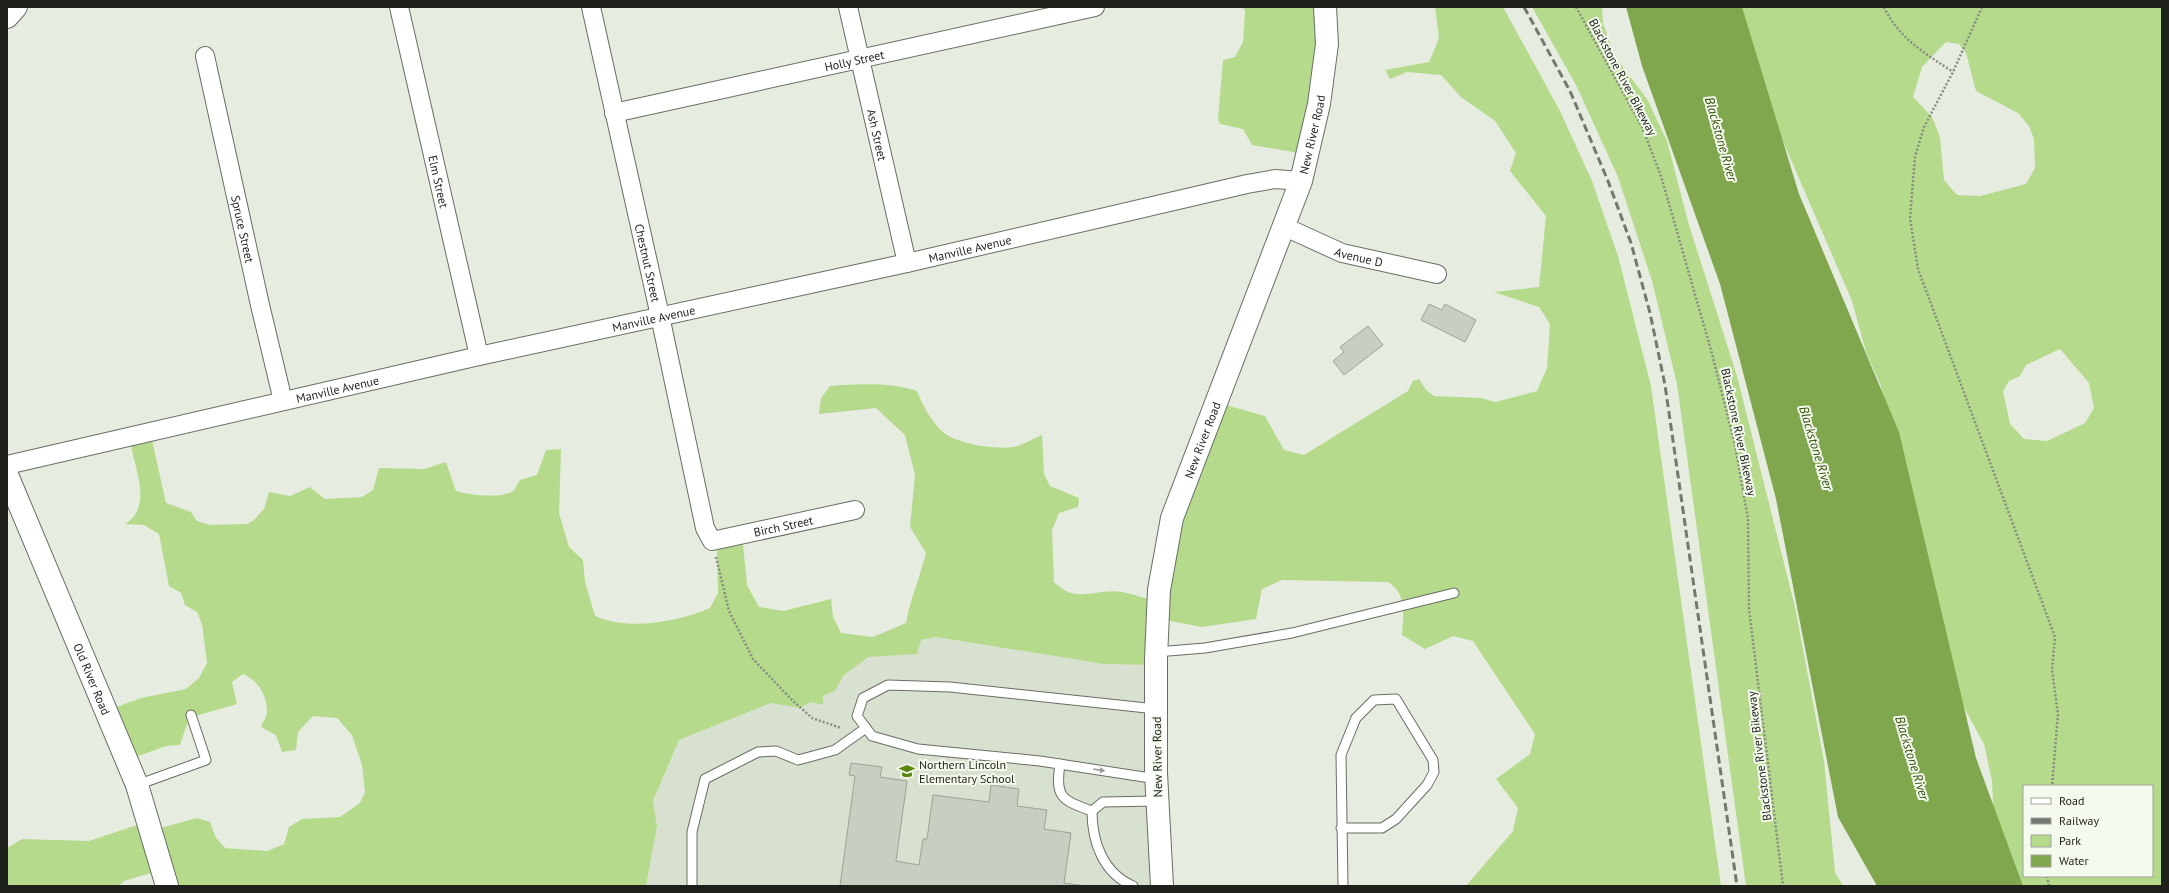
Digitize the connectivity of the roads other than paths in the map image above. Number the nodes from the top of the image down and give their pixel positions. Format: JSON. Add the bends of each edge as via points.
{"nodes":[{"id":1,"x":16,"y":7,"type":"edge"},
{"id":2,"x":399,"y":7,"type":"edge"},
{"id":3,"x":591,"y":7,"type":"edge"},
{"id":4,"x":848,"y":7,"type":"edge"},
{"id":5,"x":1094,"y":7,"type":"edge"},
{"id":6,"x":1325,"y":7,"type":"edge"},
{"id":7,"x":7,"y":17,"type":"edge"},
{"id":8,"x":205,"y":56,"type":"dead end"},
{"id":9,"x":860,"y":59,"type":"junction"},
{"id":10,"x":614,"y":113,"type":"junction"},
{"id":11,"x":1301,"y":181,"type":"junction"},
{"id":12,"x":1285,"y":227,"type":"junction"},
{"id":13,"x":907,"y":263,"type":"junction"},
{"id":14,"x":1437,"y":274,"type":"dead end"},
{"id":15,"x":660,"y":316,"type":"junction"},
{"id":16,"x":479,"y":356,"type":"junction"},
{"id":17,"x":284,"y":401,"type":"junction"},
{"id":18,"x":7,"y":465,"type":"edge"},
{"id":19,"x":7,"y":475,"type":"edge"},
{"id":20,"x":855,"y":510,"type":"dead end"},
{"id":21,"x":712,"y":541,"type":"joint"},
{"id":22,"x":1454,"y":593,"type":"dead end"},
{"id":23,"x":1156,"y":652,"type":"junction"},
{"id":24,"x":1156,"y":709,"type":"junction"},
{"id":25,"x":191,"y":715,"type":"dead end"},
{"id":26,"x":866,"y":728,"type":"junction"},
{"id":27,"x":1060,"y":764,"type":"junction"},
{"id":28,"x":1157,"y":779,"type":"junction"},
{"id":29,"x":137,"y":785,"type":"junction"},
{"id":30,"x":1158,"y":801,"type":"junction"},
{"id":31,"x":1092,"y":811,"type":"junction"},
{"id":32,"x":1341,"y":828,"type":"junction"},
{"id":33,"x":167,"y":886,"type":"edge"},
{"id":34,"x":692,"y":886,"type":"edge"},
{"id":35,"x":1133,"y":886,"type":"edge"},
{"id":36,"x":1162,"y":886,"type":"edge"},
{"id":37,"x":1343,"y":886,"type":"edge"}],
"edges":[{"from":1,"to":7,"type":"street"},
{"from":2,"to":16,"type":"street","name":"Elm Street"},
{"from":3,"to":10,"type":"street","name":"Chestnut Street"},
{"from":4,"to":9,"type":"street","name":"Ash Street"},
{"from":5,"to":9,"type":"street","name":"Holly Street"},
{"from":6,"to":11,"type":"street","name":"New River Road","via":[[1327,44],[1319,104]]},
{"from":8,"to":17,"type":"street","name":"Spruce Street"},
{"from":9,"to":10,"type":"street","name":"Holly Street"},
{"from":9,"to":13,"type":"street","name":"Ash Street"},
{"from":10,"to":15,"type":"street","name":"Chestnut Street"},
{"from":11,"to":12,"type":"street","name":"New River Road"},
{"from":11,"to":13,"type":"street","name":"Manville Avenue","via":[[1275,179],[1247,184]]},
{"from":12,"to":14,"type":"street","name":"Avenue D","via":[[1342,252]]},
{"from":12,"to":23,"type":"street","name":"New River Road","via":[[1172,518],[1160,590]]},
{"from":13,"to":15,"type":"street","name":"Manville Avenue"},
{"from":15,"to":16,"type":"street","name":"Manville Avenue"},
{"from":15,"to":21,"type":"street","name":"Chestnut Street","via":[[705,528]]},
{"from":16,"to":17,"type":"street","name":"Manville Avenue"},
{"from":17,"to":18,"type":"street","name":"Manville Avenue"},
{"from":19,"to":29,"type":"street","name":"Old River Road"},
{"from":20,"to":21,"type":"street","name":"Birch Street"},
{"from":22,"to":23,"type":"lane","via":[[1292,633],[1205,648]]},
{"from":23,"to":24,"type":"street","name":"New River Road"},
{"from":24,"to":26,"type":"lane","via":[[950,687],[888,685],[863,698],[857,716]]},
{"from":24,"to":28,"type":"street","name":"New River Road"},
{"from":25,"to":29,"type":"lane","via":[[206,760]]},
{"from":26,"to":27,"type":"lane","via":[[872,736],[918,749]]},
{"from":26,"to":34,"type":"lane","via":[[835,750],[798,760],[776,751],[758,752],[705,779],[692,832]]},
{"from":27,"to":28,"type":"lane","one_way":true},
{"from":27,"to":31,"type":"lane","via":[[1060,793],[1069,803]]},
{"from":28,"to":30,"type":"street","name":"New River Road"},
{"from":29,"to":33,"type":"street","name":"Old River Road"},
{"from":30,"to":31,"type":"lane","via":[[1103,802]]},
{"from":30,"to":36,"type":"street","name":"New River Road"},
{"from":31,"to":35,"type":"lane","via":[[1094,834],[1108,870]]},
{"from":32,"to":32,"type":"lane","via":[[1341,755],[1356,718],[1374,700],[1396,699],[1433,760],[1434,772],[1427,785],[1396,819],[1382,828]]},
{"from":32,"to":37,"type":"lane"}]}
